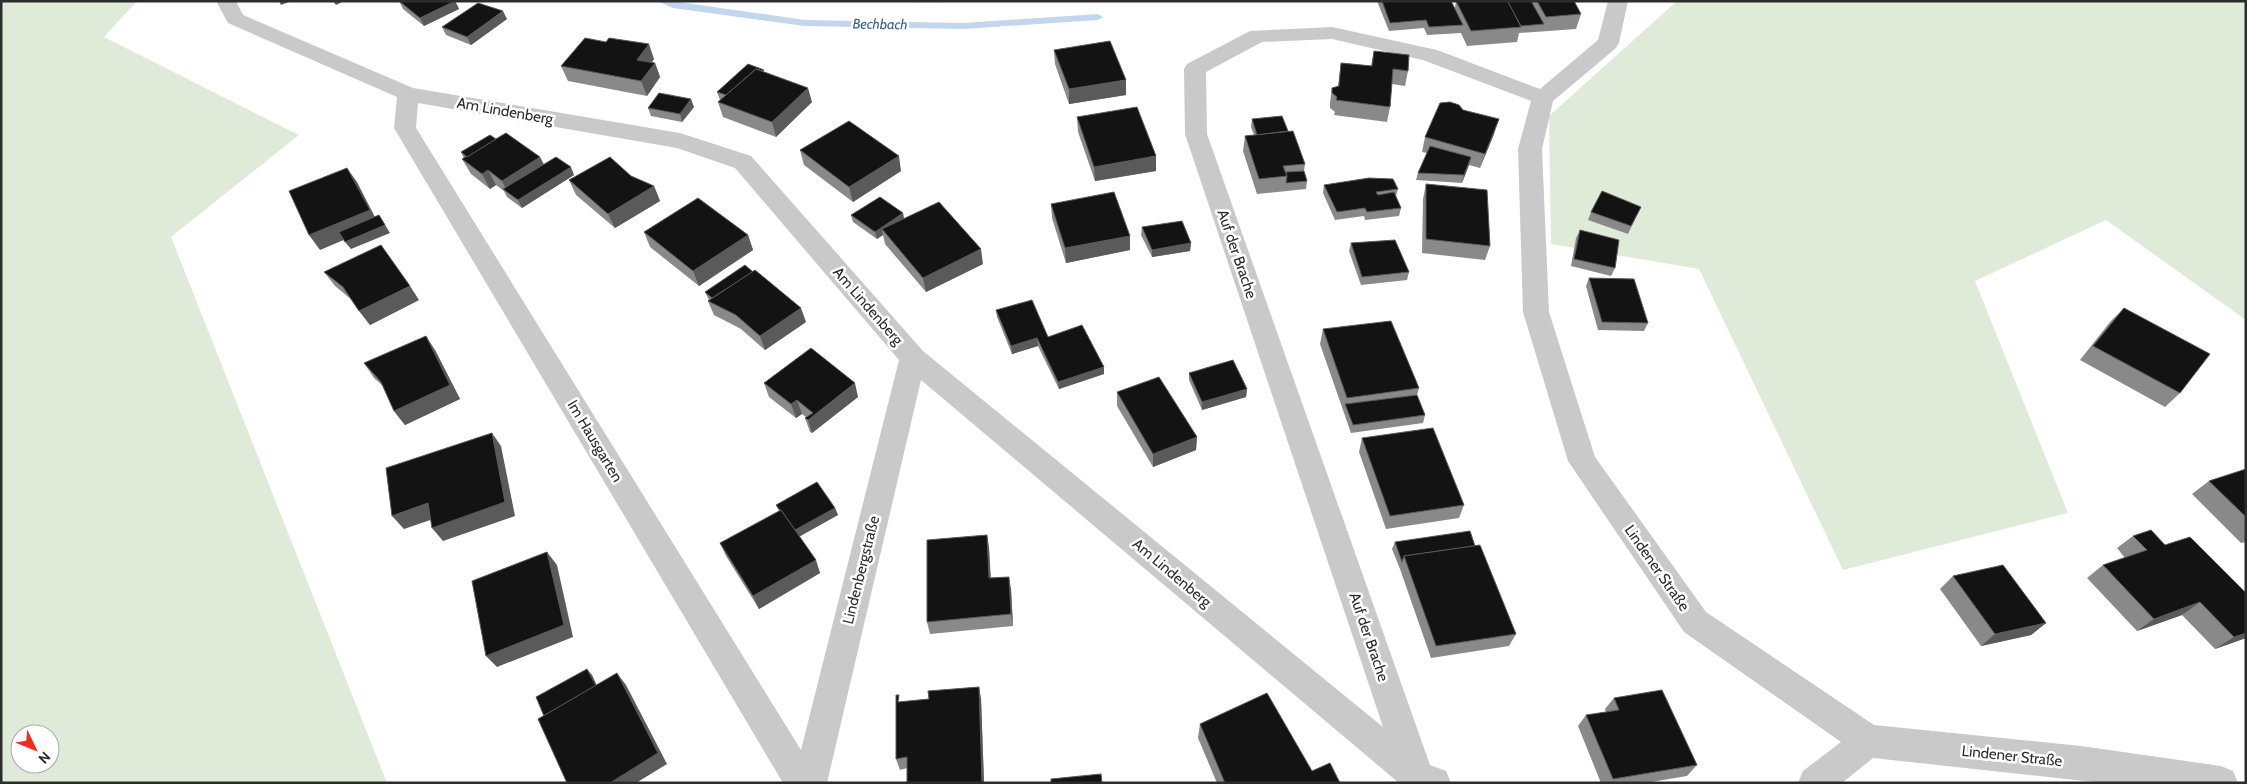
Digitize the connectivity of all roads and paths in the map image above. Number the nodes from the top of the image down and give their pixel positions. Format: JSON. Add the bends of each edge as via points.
{"nodes":[{"id":1,"x":226,"y":1,"type":"edge"},
{"id":2,"x":916,"y":1,"type":"edge"},
{"id":3,"x":940,"y":1,"type":"edge"},
{"id":4,"x":1618,"y":1,"type":"edge"},
{"id":5,"x":408,"y":94,"type":"junction"},
{"id":6,"x":1543,"y":98,"type":"junction"},
{"id":7,"x":912,"y":358,"type":"junction"},
{"id":8,"x":1868,"y":741,"type":"junction"},
{"id":9,"x":1423,"y":780,"type":"edge"},
{"id":10,"x":802,"y":783,"type":"edge"},
{"id":11,"x":810,"y":783,"type":"edge"},
{"id":12,"x":1815,"y":783,"type":"edge"},
{"id":13,"x":2221,"y":783,"type":"edge"}],
"edges":[{"from":1,"to":5,"type":"street","name":"Am Lindenberg","via":[[235,19]]},
{"from":2,"to":3,"type":"path"},
{"from":4,"to":6,"type":"street","via":[[1608,44]]},
{"from":5,"to":7,"type":"street","name":"Am Lindenberg","via":[[680,141],[743,162]]},
{"from":5,"to":10,"type":"street","name":"Im Hausgarten","via":[[405,128]]},
{"from":6,"to":8,"type":"street","name":"Lindener Straße","via":[[1530,148],[1536,312],[1582,461],[1695,622]]},
{"from":6,"to":9,"type":"street","name":"Auf der Brache","via":[[1429,55],[1332,33],[1258,36],[1195,69],[1196,134]]},
{"from":7,"to":9,"type":"street","name":"Am Lindenberg"},
{"from":7,"to":11,"type":"street","name":"Lindenbergstraße"},
{"from":8,"to":12,"type":"street"},
{"from":8,"to":13,"type":"street","name":"Lindener Straße","via":[[2081,763]]}]}
